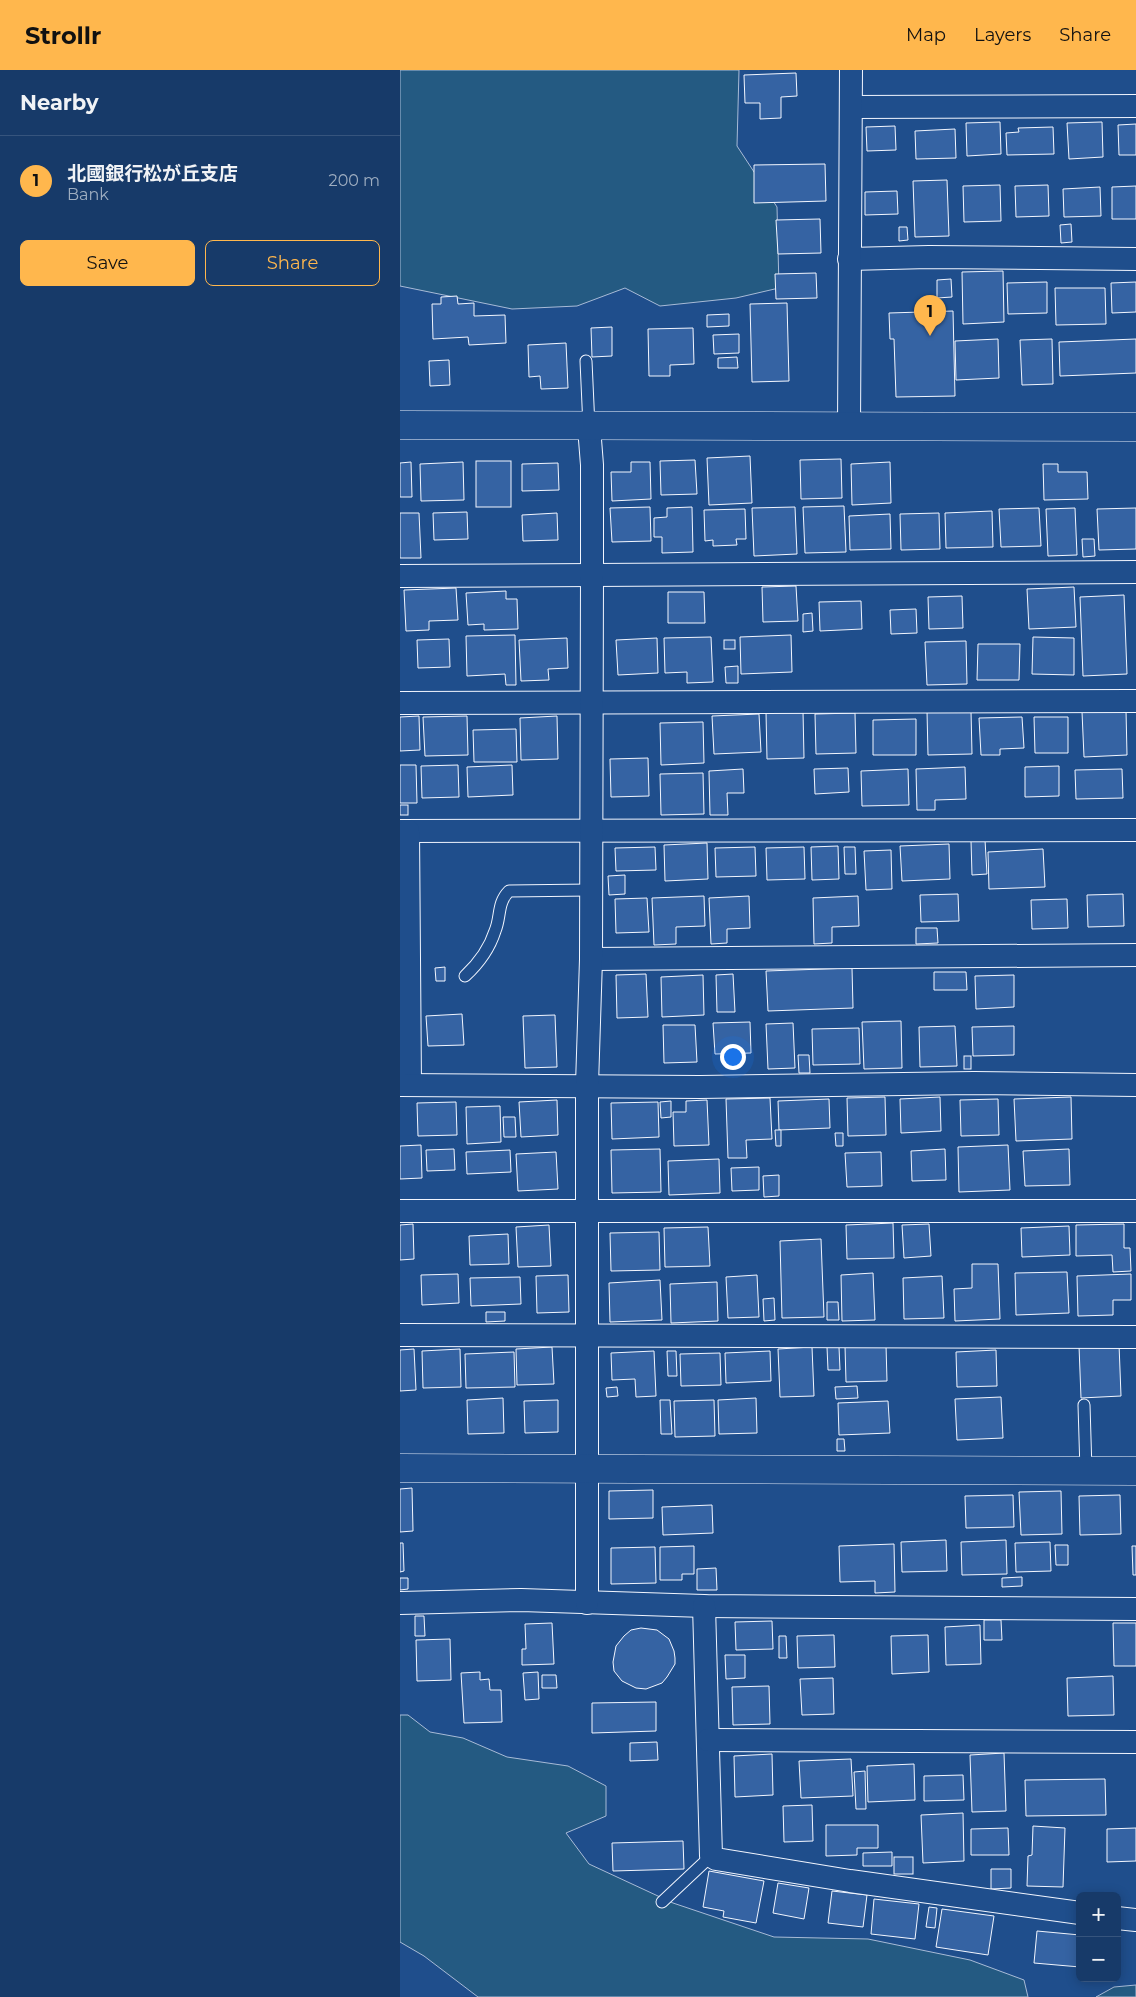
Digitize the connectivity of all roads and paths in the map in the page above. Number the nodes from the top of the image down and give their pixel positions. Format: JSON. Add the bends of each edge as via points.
{"nodes":[{"id":1,"x":851,"y":70,"type":"edge"},
{"id":2,"x":1136,"y":106,"type":"edge"},
{"id":3,"x":852,"y":107,"type":"junction"},
{"id":4,"x":849,"y":259,"type":"junction"},
{"id":5,"x":1136,"y":259,"type":"edge"},
{"id":6,"x":586,"y":361,"type":"dead end"},
{"id":7,"x":400,"y":426,"type":"edge"},
{"id":8,"x":589,"y":426,"type":"junction"},
{"id":9,"x":849,"y":426,"type":"junction"},
{"id":10,"x":1136,"y":427,"type":"edge"},
{"id":11,"x":1136,"y":572,"type":"edge"},
{"id":12,"x":400,"y":576,"type":"edge"},
{"id":13,"x":592,"y":576,"type":"junction"},
{"id":14,"x":1136,"y":701,"type":"edge"},
{"id":15,"x":400,"y":703,"type":"edge"},
{"id":16,"x":591,"y":704,"type":"junction"},
{"id":17,"x":590,"y":830,"type":"junction"},
{"id":18,"x":1136,"y":830,"type":"edge"},
{"id":19,"x":404,"y":831,"type":"edge"},
{"id":20,"x":590,"y":890,"type":"junction"},
{"id":21,"x":1136,"y":955,"type":"edge"},
{"id":22,"x":404,"y":956,"type":"edge"},
{"id":23,"x":591,"y":959,"type":"junction"},
{"id":24,"x":464,"y":976,"type":"dead end"},
{"id":25,"x":405,"y":1085,"type":"edge"},
{"id":26,"x":587,"y":1085,"type":"junction"},
{"id":27,"x":1136,"y":1086,"type":"edge"},
{"id":28,"x":400,"y":1211,"type":"edge"},
{"id":29,"x":587,"y":1211,"type":"junction"},
{"id":30,"x":1136,"y":1211,"type":"edge"},
{"id":31,"x":400,"y":1335,"type":"edge"},
{"id":32,"x":588,"y":1336,"type":"junction"},
{"id":33,"x":1136,"y":1337,"type":"edge"},
{"id":34,"x":1084,"y":1405,"type":"dead end"},
{"id":35,"x":400,"y":1468,"type":"edge"},
{"id":36,"x":588,"y":1469,"type":"junction"},
{"id":37,"x":1086,"y":1471,"type":"junction"},
{"id":38,"x":1136,"y":1471,"type":"edge"},
{"id":39,"x":400,"y":1603,"type":"edge"},
{"id":40,"x":587,"y":1603,"type":"junction"},
{"id":41,"x":704,"y":1606,"type":"junction"},
{"id":42,"x":1136,"y":1609,"type":"edge"},
{"id":43,"x":708,"y":1740,"type":"junction"},
{"id":44,"x":1136,"y":1742,"type":"edge"},
{"id":45,"x":711,"y":1856,"type":"junction"},
{"id":46,"x":662,"y":1902,"type":"dead end"},
{"id":47,"x":1076,"y":1912,"type":"edge"},
{"id":48,"x":1121,"y":1918,"type":"edge"},
{"id":49,"x":1136,"y":1920,"type":"edge"}],
"edges":[{"from":1,"to":3,"type":"street"},
{"from":2,"to":3,"type":"street"},
{"from":3,"to":4,"type":"street"},
{"from":4,"to":5,"type":"street"},
{"from":4,"to":9,"type":"street"},
{"from":6,"to":8,"type":"lane"},
{"from":7,"to":8,"type":"street"},
{"from":8,"to":9,"type":"street"},
{"from":8,"to":13,"type":"street"},
{"from":9,"to":10,"type":"street"},
{"from":11,"to":13,"type":"street"},
{"from":12,"to":13,"type":"street"},
{"from":13,"to":16,"type":"street"},
{"from":14,"to":16,"type":"street"},
{"from":15,"to":16,"type":"street"},
{"from":16,"to":17,"type":"street"},
{"from":17,"to":18,"type":"street"},
{"from":17,"to":19,"type":"street"},
{"from":17,"to":20,"type":"street"},
{"from":19,"to":22,"type":"street"},
{"from":20,"to":23,"type":"street"},
{"from":20,"to":24,"type":"lane","via":[[509,891],[502,898],[496,930],[484,955]]},
{"from":21,"to":23,"type":"street"},
{"from":22,"to":25,"type":"street"},
{"from":23,"to":26,"type":"street"},
{"from":25,"to":26,"type":"street"},
{"from":26,"to":27,"type":"street","via":[[747,1087],[974,1083]]},
{"from":26,"to":29,"type":"street"},
{"from":28,"to":29,"type":"street"},
{"from":29,"to":30,"type":"street"},
{"from":29,"to":32,"type":"street"},
{"from":31,"to":32,"type":"street"},
{"from":32,"to":33,"type":"street"},
{"from":32,"to":36,"type":"street"},
{"from":34,"to":37,"type":"lane"},
{"from":35,"to":36,"type":"street"},
{"from":36,"to":37,"type":"street"},
{"from":36,"to":40,"type":"street"},
{"from":37,"to":38,"type":"street"},
{"from":39,"to":40,"type":"street","via":[[520,1600]]},
{"from":40,"to":41,"type":"street"},
{"from":41,"to":42,"type":"street"},
{"from":41,"to":43,"type":"street"},
{"from":43,"to":44,"type":"street"},
{"from":43,"to":45,"type":"street"},
{"from":45,"to":46,"type":"lane"},
{"from":45,"to":47,"type":"street","via":[[850,1881]]},
{"from":48,"to":49,"type":"street"}]}
